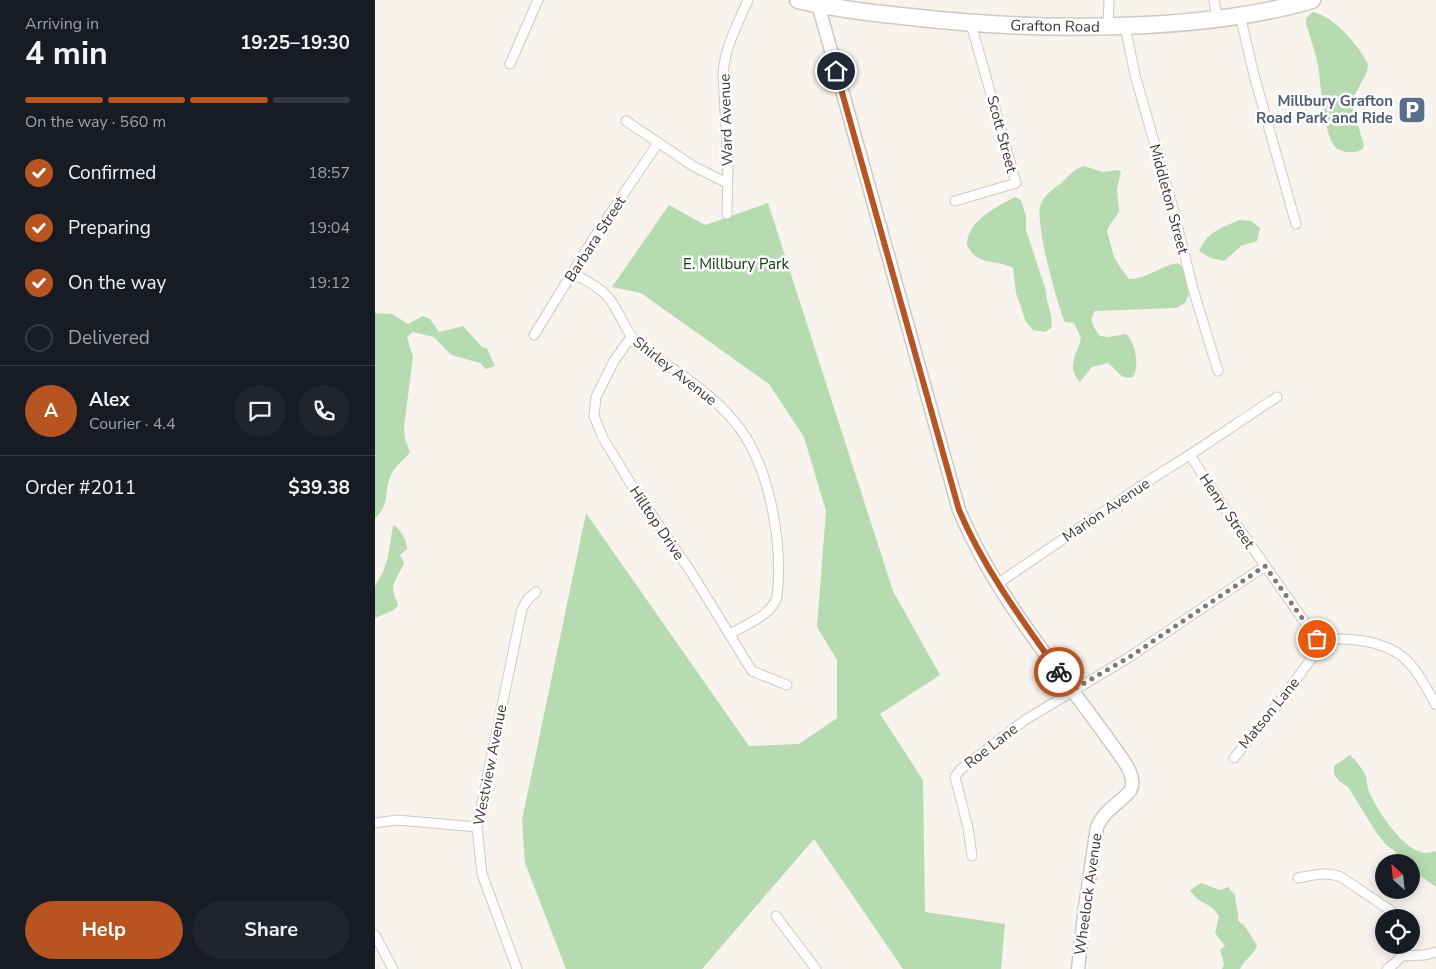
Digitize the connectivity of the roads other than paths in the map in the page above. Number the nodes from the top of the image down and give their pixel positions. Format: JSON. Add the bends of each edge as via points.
{"nodes":[{"id":1,"x":537,"y":0,"type":"edge"},
{"id":2,"x":748,"y":0,"type":"edge"},
{"id":3,"x":798,"y":0,"type":"edge"},
{"id":4,"x":1109,"y":0,"type":"edge"},
{"id":5,"x":1214,"y":0,"type":"edge"},
{"id":6,"x":1312,"y":0,"type":"edge"},
{"id":7,"x":818,"y":4,"type":"junction"},
{"id":8,"x":1240,"y":15,"type":"junction"},
{"id":9,"x":1217,"y":18,"type":"junction"},
{"id":10,"x":971,"y":24,"type":"junction"},
{"id":11,"x":1125,"y":26,"type":"junction"},
{"id":12,"x":1108,"y":27,"type":"junction"},
{"id":13,"x":510,"y":64,"type":"dead end"},
{"id":14,"x":626,"y":120,"type":"dead end"},
{"id":15,"x":658,"y":143,"type":"junction"},
{"id":16,"x":727,"y":183,"type":"junction"},
{"id":17,"x":955,"y":201,"type":"dead end"},
{"id":18,"x":727,"y":214,"type":"dead end"},
{"id":19,"x":1296,"y":224,"type":"dead end"},
{"id":20,"x":573,"y":273,"type":"junction"},
{"id":21,"x":534,"y":335,"type":"dead end"},
{"id":22,"x":631,"y":337,"type":"junction"},
{"id":23,"x":1217,"y":371,"type":"dead end"},
{"id":24,"x":1277,"y":397,"type":"dead end"},
{"id":25,"x":1190,"y":455,"type":"junction"},
{"id":26,"x":1265,"y":566,"type":"junction"},
{"id":27,"x":997,"y":584,"type":"junction"},
{"id":28,"x":536,"y":592,"type":"dead end"},
{"id":29,"x":730,"y":634,"type":"junction"},
{"id":30,"x":1318,"y":641,"type":"junction"},
{"id":31,"x":787,"y":685,"type":"dead end"},
{"id":32,"x":1072,"y":690,"type":"junction"},
{"id":33,"x":1436,"y":705,"type":"edge"},
{"id":34,"x":1233,"y":758,"type":"dead end"},
{"id":35,"x":375,"y":823,"type":"edge"},
{"id":36,"x":477,"y":827,"type":"junction"},
{"id":37,"x":972,"y":856,"type":"dead end"},
{"id":38,"x":1298,"y":878,"type":"dead end"},
{"id":39,"x":1389,"y":909,"type":"edge"},
{"id":40,"x":776,"y":916,"type":"dead end"},
{"id":41,"x":375,"y":935,"type":"edge"},
{"id":42,"x":1436,"y":952,"type":"edge"},
{"id":43,"x":1401,"y":956,"type":"joint"},
{"id":44,"x":393,"y":969,"type":"edge"},
{"id":45,"x":517,"y":969,"type":"edge"},
{"id":46,"x":816,"y":969,"type":"edge"},
{"id":47,"x":1078,"y":969,"type":"edge"},
{"id":48,"x":1387,"y":969,"type":"edge"}],
"edges":[{"from":1,"to":13,"type":"street"},
{"from":2,"to":16,"type":"street","name":"Ward Avenue","via":[[723,63]]},
{"from":3,"to":7,"type":"highway","name":"Grafton Road"},
{"from":4,"to":12,"type":"street"},
{"from":5,"to":9,"type":"street"},
{"from":6,"to":8,"type":"highway","name":"Grafton Road"},
{"from":7,"to":10,"type":"highway","name":"Grafton Road"},
{"from":7,"to":27,"type":"street","name":"Wheelock Avenue","via":[[953,491],[970,536]]},
{"from":8,"to":9,"type":"highway","name":"Grafton Road"},
{"from":8,"to":19,"type":"street"},
{"from":9,"to":11,"type":"highway","name":"Grafton Road"},
{"from":10,"to":12,"type":"highway","name":"Grafton Road"},
{"from":10,"to":17,"type":"street","name":"Scott Street","via":[[1016,183]]},
{"from":11,"to":12,"type":"highway","name":"Grafton Road"},
{"from":11,"to":23,"type":"street","name":"Middleton Street","via":[[1137,84]]},
{"from":14,"to":15,"type":"street"},
{"from":15,"to":16,"type":"street"},
{"from":15,"to":20,"type":"street","name":"Barbara Street"},
{"from":16,"to":18,"type":"street","name":"Ward Avenue"},
{"from":20,"to":21,"type":"street","name":"Barbara Street"},
{"from":20,"to":22,"type":"street","name":"Shirley Avenue","via":[[611,301]]},
{"from":22,"to":29,"type":"street","name":"Hilltop Drive","via":[[598,389],[594,403],[597,425],[629,482]]},
{"from":22,"to":29,"type":"street","name":"Shirley Avenue","via":[[707,394],[733,419],[748,440],[764,477],[777,547],[777,596],[768,612]]},
{"from":24,"to":25,"type":"street","name":"Marion Avenue"},
{"from":25,"to":26,"type":"street","name":"Henry Street"},
{"from":25,"to":27,"type":"street","name":"Marion Avenue"},
{"from":26,"to":30,"type":"street","name":"Henry Street"},
{"from":26,"to":32,"type":"street","via":[[1128,658]]},
{"from":27,"to":32,"type":"street","name":"Wheelock Avenue"},
{"from":28,"to":36,"type":"street","name":"Westview Avenue","via":[[522,609]]},
{"from":29,"to":31,"type":"street","name":"Hilltop Drive","via":[[752,671]]},
{"from":30,"to":33,"type":"street","via":[[1347,640],[1374,644],[1396,652],[1410,664]]},
{"from":30,"to":34,"type":"street","name":"Matson Lane","via":[[1314,655]]},
{"from":32,"to":37,"type":"street","name":"Roe Lane","via":[[1025,720],[955,777]]},
{"from":32,"to":47,"type":"street","name":"Wheelock Avenue","via":[[1126,764],[1132,780],[1130,791],[1109,810],[1097,827]]},
{"from":35,"to":36,"type":"street","via":[[397,820]]},
{"from":36,"to":45,"type":"street","name":"Westview Avenue","via":[[482,874]]},
{"from":38,"to":39,"type":"street","via":[[1333,873]]},
{"from":40,"to":46,"type":"street"},
{"from":41,"to":44,"type":"street"},
{"from":42,"to":43,"type":"street"},
{"from":43,"to":48,"type":"street"}]}
